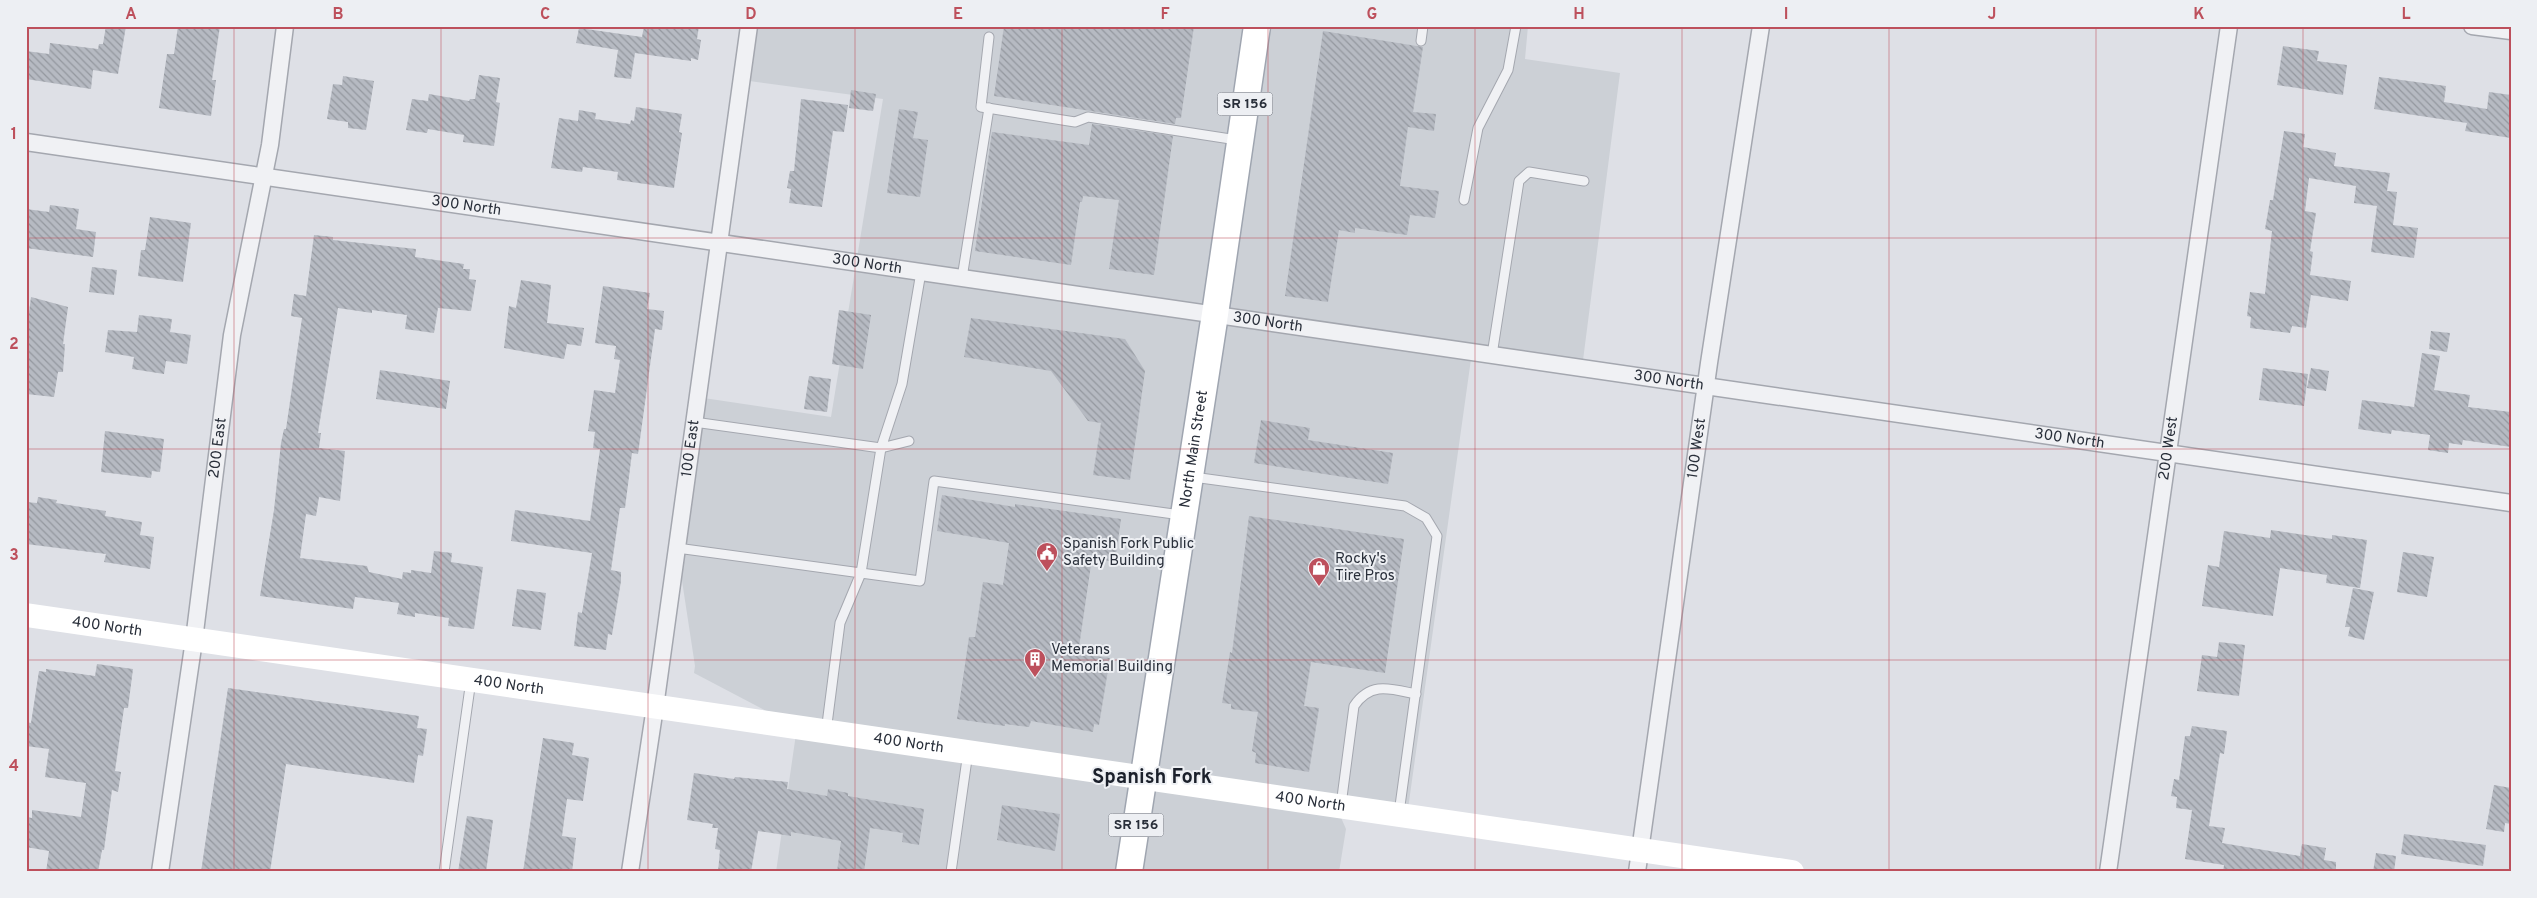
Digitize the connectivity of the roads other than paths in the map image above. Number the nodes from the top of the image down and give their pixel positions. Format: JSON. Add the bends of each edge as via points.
{"nodes":[{"id":1,"x":286,"y":26,"type":"edge"},
{"id":2,"x":750,"y":26,"type":"edge"},
{"id":3,"x":1257,"y":26,"type":"edge"},
{"id":4,"x":1423,"y":26,"type":"edge"},
{"id":5,"x":1516,"y":26,"type":"edge"},
{"id":6,"x":1761,"y":26,"type":"edge"},
{"id":7,"x":2229,"y":26,"type":"edge"},
{"id":8,"x":2472,"y":26,"type":"edge"},
{"id":9,"x":2511,"y":31,"type":"edge"},
{"id":10,"x":989,"y":36,"type":"dead end"},
{"id":11,"x":1421,"y":41,"type":"dead end"},
{"id":12,"x":989,"y":108,"type":"junction"},
{"id":13,"x":1240,"y":140,"type":"junction"},
{"id":14,"x":26,"y":142,"type":"edge"},
{"id":15,"x":264,"y":177,"type":"junction"},
{"id":16,"x":1584,"y":181,"type":"dead end"},
{"id":17,"x":1464,"y":200,"type":"dead end"},
{"id":18,"x":718,"y":243,"type":"junction"},
{"id":19,"x":921,"y":272,"type":"junction"},
{"id":20,"x":962,"y":278,"type":"junction"},
{"id":21,"x":1215,"y":314,"type":"junction"},
{"id":22,"x":1492,"y":355,"type":"junction"},
{"id":23,"x":1706,"y":386,"type":"junction"},
{"id":24,"x":694,"y":422,"type":"junction"},
{"id":25,"x":909,"y":442,"type":"dead end"},
{"id":26,"x":881,"y":448,"type":"junction"},
{"id":27,"x":2168,"y":453,"type":"junction"},
{"id":28,"x":1190,"y":476,"type":"junction"},
{"id":29,"x":2511,"y":503,"type":"edge"},
{"id":30,"x":1184,"y":515,"type":"junction"},
{"id":31,"x":677,"y":548,"type":"junction"},
{"id":32,"x":861,"y":573,"type":"junction"},
{"id":33,"x":26,"y":615,"type":"edge"},
{"id":34,"x":194,"y":640,"type":"junction"},
{"id":35,"x":471,"y":680,"type":"junction"},
{"id":36,"x":1416,"y":694,"type":"junction"},
{"id":37,"x":655,"y":707,"type":"junction"},
{"id":38,"x":826,"y":732,"type":"junction"},
{"id":39,"x":968,"y":752,"type":"junction"},
{"id":40,"x":1143,"y":777,"type":"junction"},
{"id":41,"x":1341,"y":806,"type":"junction"},
{"id":42,"x":1399,"y":815,"type":"junction"},
{"id":43,"x":1638,"y":861,"type":"edge"},
{"id":44,"x":160,"y":872,"type":"edge"},
{"id":45,"x":444,"y":872,"type":"edge"},
{"id":46,"x":630,"y":872,"type":"edge"},
{"id":47,"x":951,"y":872,"type":"edge"},
{"id":48,"x":1129,"y":872,"type":"edge"},
{"id":49,"x":1792,"y":872,"type":"edge"},
{"id":50,"x":2108,"y":872,"type":"edge"}],
"edges":[{"from":1,"to":15,"type":"street","name":"200 East"},
{"from":2,"to":18,"type":"street","name":"100 East"},
{"from":3,"to":13,"type":"main road","name":"North Main Street","number":"SR 156"},
{"from":4,"to":11,"type":"lane"},
{"from":5,"to":17,"type":"lane","via":[[1508,70],[1478,128]]},
{"from":6,"to":23,"type":"street","name":"100 West"},
{"from":7,"to":27,"type":"street","name":"200 West"},
{"from":8,"to":9,"type":"street"},
{"from":10,"to":12,"type":"lane","via":[[981,107]]},
{"from":12,"to":13,"type":"lane","via":[[1075,122],[1088,117]]},
{"from":12,"to":20,"type":"lane"},
{"from":13,"to":21,"type":"main road","name":"North Main Street","number":"SR 156"},
{"from":14,"to":15,"type":"street","name":"300 North"},
{"from":15,"to":18,"type":"street","name":"300 North"},
{"from":15,"to":34,"type":"street","name":"200 East","via":[[232,335]]},
{"from":16,"to":22,"type":"lane","via":[[1530,172],[1519,181]]},
{"from":18,"to":19,"type":"street","name":"300 North"},
{"from":18,"to":24,"type":"street","name":"100 East"},
{"from":19,"to":20,"type":"street","name":"300 North"},
{"from":19,"to":26,"type":"lane","via":[[902,384]]},
{"from":20,"to":21,"type":"street","name":"300 North"},
{"from":21,"to":22,"type":"street","name":"300 North"},
{"from":21,"to":28,"type":"main road","name":"North Main Street","number":"SR 156"},
{"from":22,"to":23,"type":"street","name":"300 North"},
{"from":23,"to":27,"type":"street","name":"300 North"},
{"from":23,"to":43,"type":"street","name":"100 West"},
{"from":24,"to":26,"type":"lane"},
{"from":24,"to":31,"type":"street","name":"100 East"},
{"from":25,"to":26,"type":"lane"},
{"from":26,"to":32,"type":"lane"},
{"from":27,"to":29,"type":"street","name":"300 North"},
{"from":27,"to":50,"type":"street","name":"200 West"},
{"from":28,"to":30,"type":"main road","name":"North Main Street","number":"SR 156"},
{"from":28,"to":36,"type":"lane","via":[[1406,506],[1426,518],[1437,536]]},
{"from":30,"to":32,"type":"lane","via":[[934,481],[920,581]]},
{"from":30,"to":40,"type":"main road","name":"North Main Street","number":"SR 156"},
{"from":31,"to":32,"type":"lane"},
{"from":31,"to":37,"type":"street","name":"100 East"},
{"from":32,"to":38,"type":"lane","via":[[840,623]]},
{"from":33,"to":34,"type":"main road","name":"400 North"},
{"from":34,"to":35,"type":"main road","name":"400 North"},
{"from":34,"to":44,"type":"street","name":"200 East"},
{"from":35,"to":37,"type":"main road","name":"400 North"},
{"from":35,"to":45,"type":"lane"},
{"from":36,"to":41,"type":"lane","via":[[1382,688],[1363,694],[1354,706]]},
{"from":36,"to":42,"type":"lane"},
{"from":37,"to":38,"type":"main road","name":"400 North"},
{"from":37,"to":46,"type":"street","name":"100 East"},
{"from":38,"to":39,"type":"main road","name":"400 North"},
{"from":39,"to":40,"type":"main road","name":"400 North"},
{"from":39,"to":47,"type":"lane"},
{"from":40,"to":41,"type":"main road","name":"400 North"},
{"from":40,"to":48,"type":"main road","name":"North Main Street","number":"SR 156"},
{"from":41,"to":42,"type":"main road","name":"400 North"},
{"from":42,"to":43,"type":"main road","name":"400 North"},
{"from":43,"to":49,"type":"main road","name":"400 North"}]}
